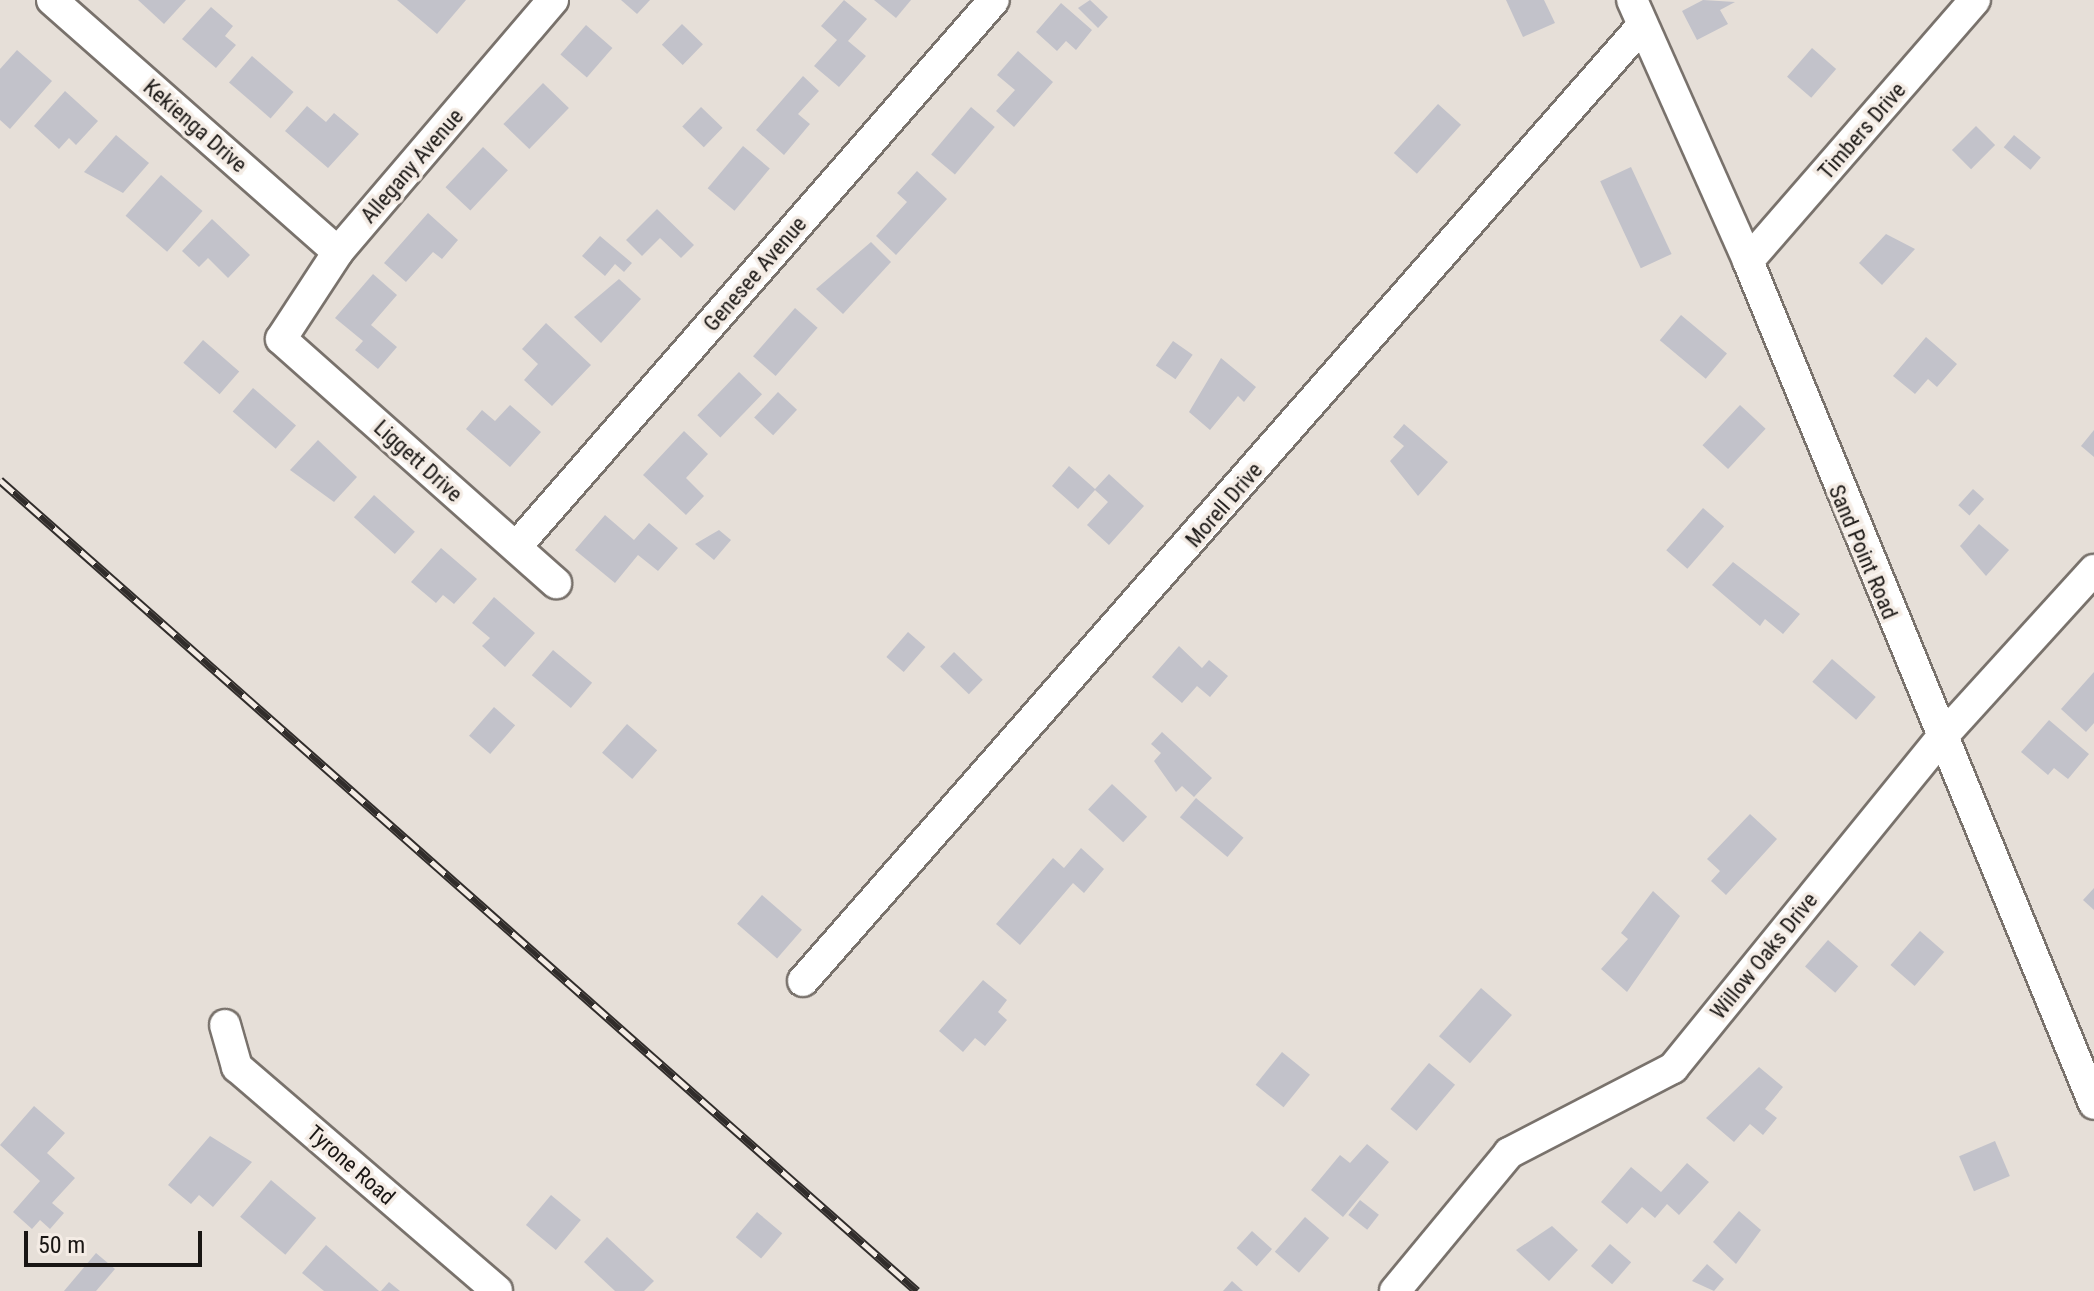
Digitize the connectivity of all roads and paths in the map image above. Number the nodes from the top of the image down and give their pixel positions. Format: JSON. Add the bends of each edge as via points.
{"nodes":[{"id":1,"x":52,"y":0,"type":"edge"},
{"id":2,"x":553,"y":0,"type":"edge"},
{"id":3,"x":994,"y":0,"type":"edge"},
{"id":4,"x":1975,"y":0,"type":"edge"},
{"id":5,"x":1637,"y":13,"type":"edge"},
{"id":6,"x":338,"y":252,"type":"junction"},
{"id":7,"x":1748,"y":261,"type":"junction"},
{"id":8,"x":281,"y":339,"type":"joint"},
{"id":9,"x":516,"y":547,"type":"junction"},
{"id":10,"x":2094,"y":570,"type":"edge"},
{"id":11,"x":556,"y":583,"type":"dead end"},
{"id":12,"x":1942,"y":737,"type":"junction"},
{"id":13,"x":803,"y":981,"type":"dead end"},
{"id":14,"x":225,"y":1025,"type":"dead end"},
{"id":15,"x":2094,"y":1104,"type":"edge"},
{"id":16,"x":497,"y":1291,"type":"edge"},
{"id":17,"x":1395,"y":1291,"type":"edge"}],
"edges":[{"from":1,"to":6,"type":"street","name":"Kekienga Drive"},
{"from":2,"to":6,"type":"street","name":"Allegany Avenue"},
{"from":3,"to":9,"type":"street","name":"Genesee Avenue"},
{"from":4,"to":7,"type":"street","name":"Timbers Drive"},
{"from":5,"to":7,"type":"street","name":"Sand Point Road"},
{"from":5,"to":13,"type":"street","name":"Morell Drive"},
{"from":6,"to":8,"type":"street","name":"Allegany Avenue"},
{"from":7,"to":12,"type":"street","name":"Sand Point Road"},
{"from":8,"to":9,"type":"street","name":"Liggett Drive"},
{"from":9,"to":11,"type":"street","name":"Liggett Drive"},
{"from":10,"to":12,"type":"street","name":"Willow Oaks Drive"},
{"from":12,"to":15,"type":"street","name":"Sand Point Road"},
{"from":12,"to":17,"type":"street","name":"Willow Oaks Drive","via":[[1673,1068],[1509,1153]]},
{"from":14,"to":16,"type":"street","name":"Tyrone Road","via":[[237,1067]]}]}
